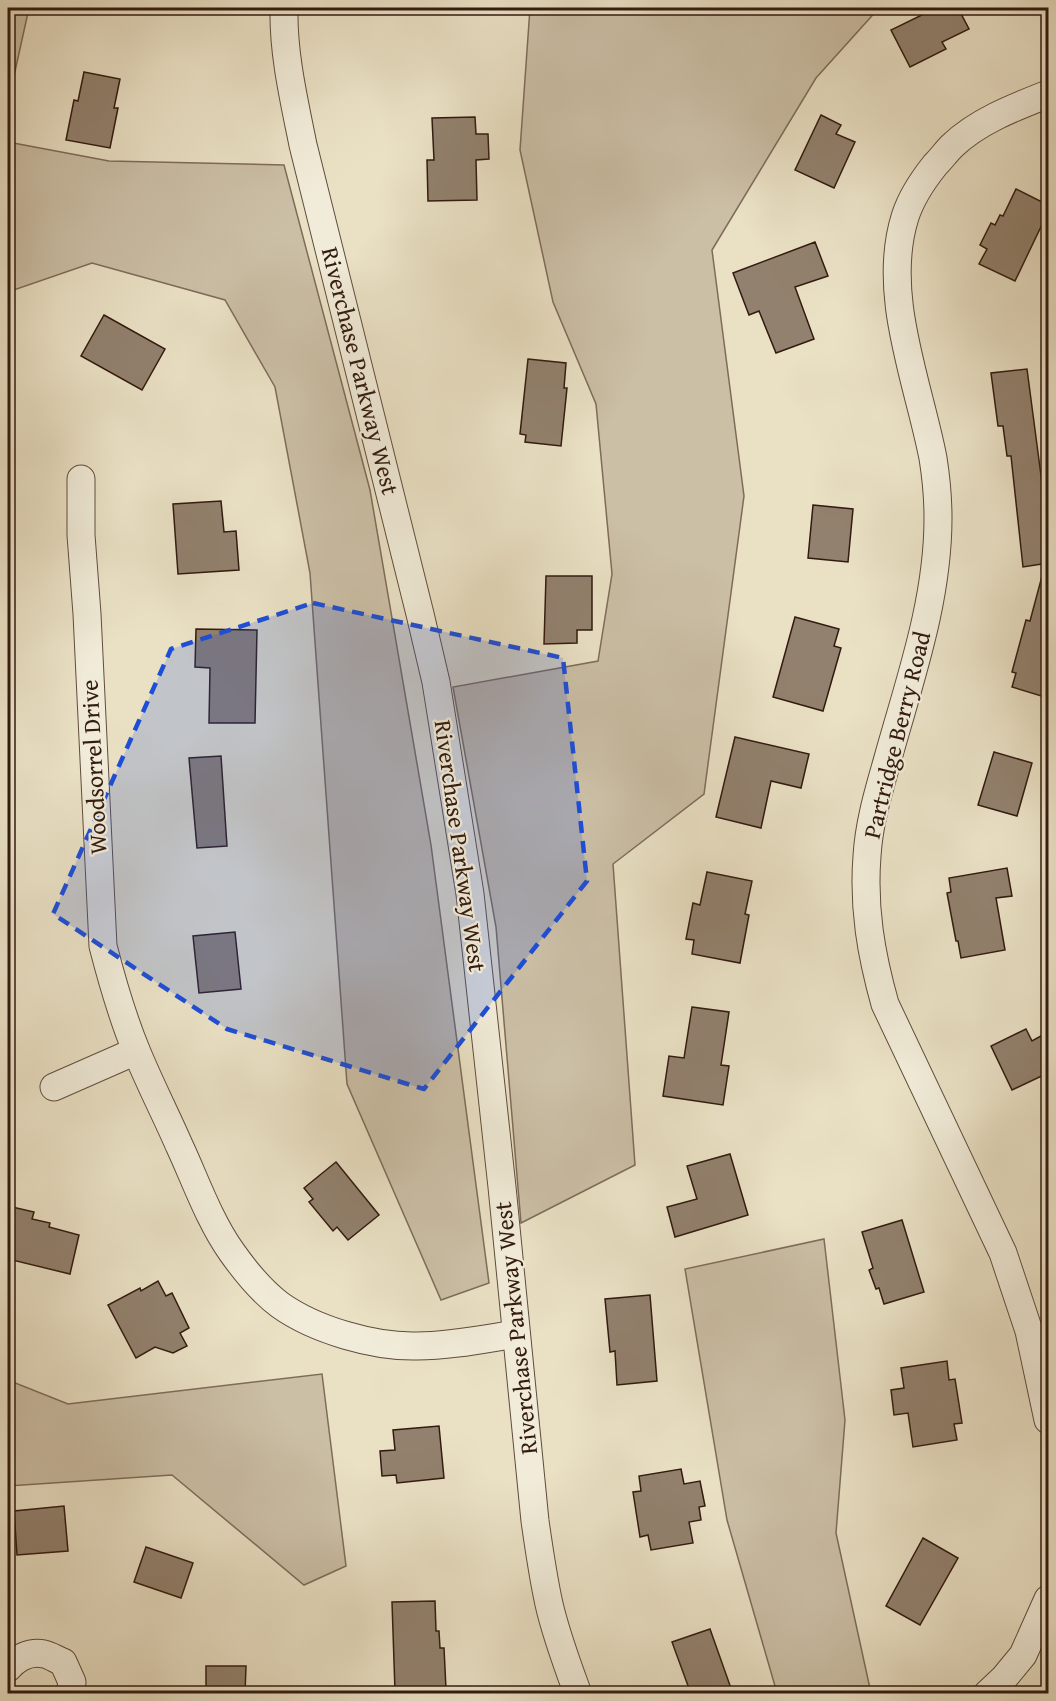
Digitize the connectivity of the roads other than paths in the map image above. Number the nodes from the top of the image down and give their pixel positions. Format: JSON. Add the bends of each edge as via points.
{"nodes":[{"id":1,"x":284,"y":8,"type":"edge"},
{"id":2,"x":1048,"y":94,"type":"edge"},
{"id":3,"x":81,"y":478,"type":"dead end"},
{"id":4,"x":136,"y":1051,"type":"junction"},
{"id":5,"x":54,"y":1087,"type":"dead end"},
{"id":6,"x":1039,"y":1329,"type":"edge"},
{"id":7,"x":516,"y":1334,"type":"junction"},
{"id":8,"x":1048,"y":1420,"type":"edge"},
{"id":9,"x":1048,"y":1599,"type":"edge"},
{"id":10,"x":8,"y":1668,"type":"edge"},
{"id":11,"x":70,"y":1694,"type":"edge"},
{"id":12,"x":578,"y":1694,"type":"edge"},
{"id":13,"x":987,"y":1694,"type":"edge"}],
"edges":[{"from":1,"to":7,"type":"street","name":"Riverchase Parkway West","via":[[291,89],[303,145],[436,682],[470,894]]},
{"from":2,"to":6,"type":"street","name":"Partridge Berry Road","via":[[998,116],[951,147],[922,181],[906,215],[898,247],[898,293],[933,460],[938,517],[936,571],[928,615],[874,807],[866,897],[874,967],[885,1004]]},
{"from":3,"to":4,"type":"street","name":"Woodsorrel Drive","via":[[103,946]]},
{"from":4,"to":5,"type":"street"},
{"from":4,"to":7,"type":"street","name":"Woodsorrel Drive","via":[[224,1240],[258,1285],[279,1304],[354,1339],[394,1346]]},
{"from":6,"to":8,"type":"street","name":"Partridge Berry Road"},
{"from":7,"to":12,"type":"street","name":"Riverchase Parkway West","via":[[541,1563],[557,1633]]},
{"from":9,"to":13,"type":"street","via":[[1023,1655]]},
{"from":10,"to":11,"type":"street","via":[[26,1655],[44,1654],[63,1662],[72,1682]]}]}
